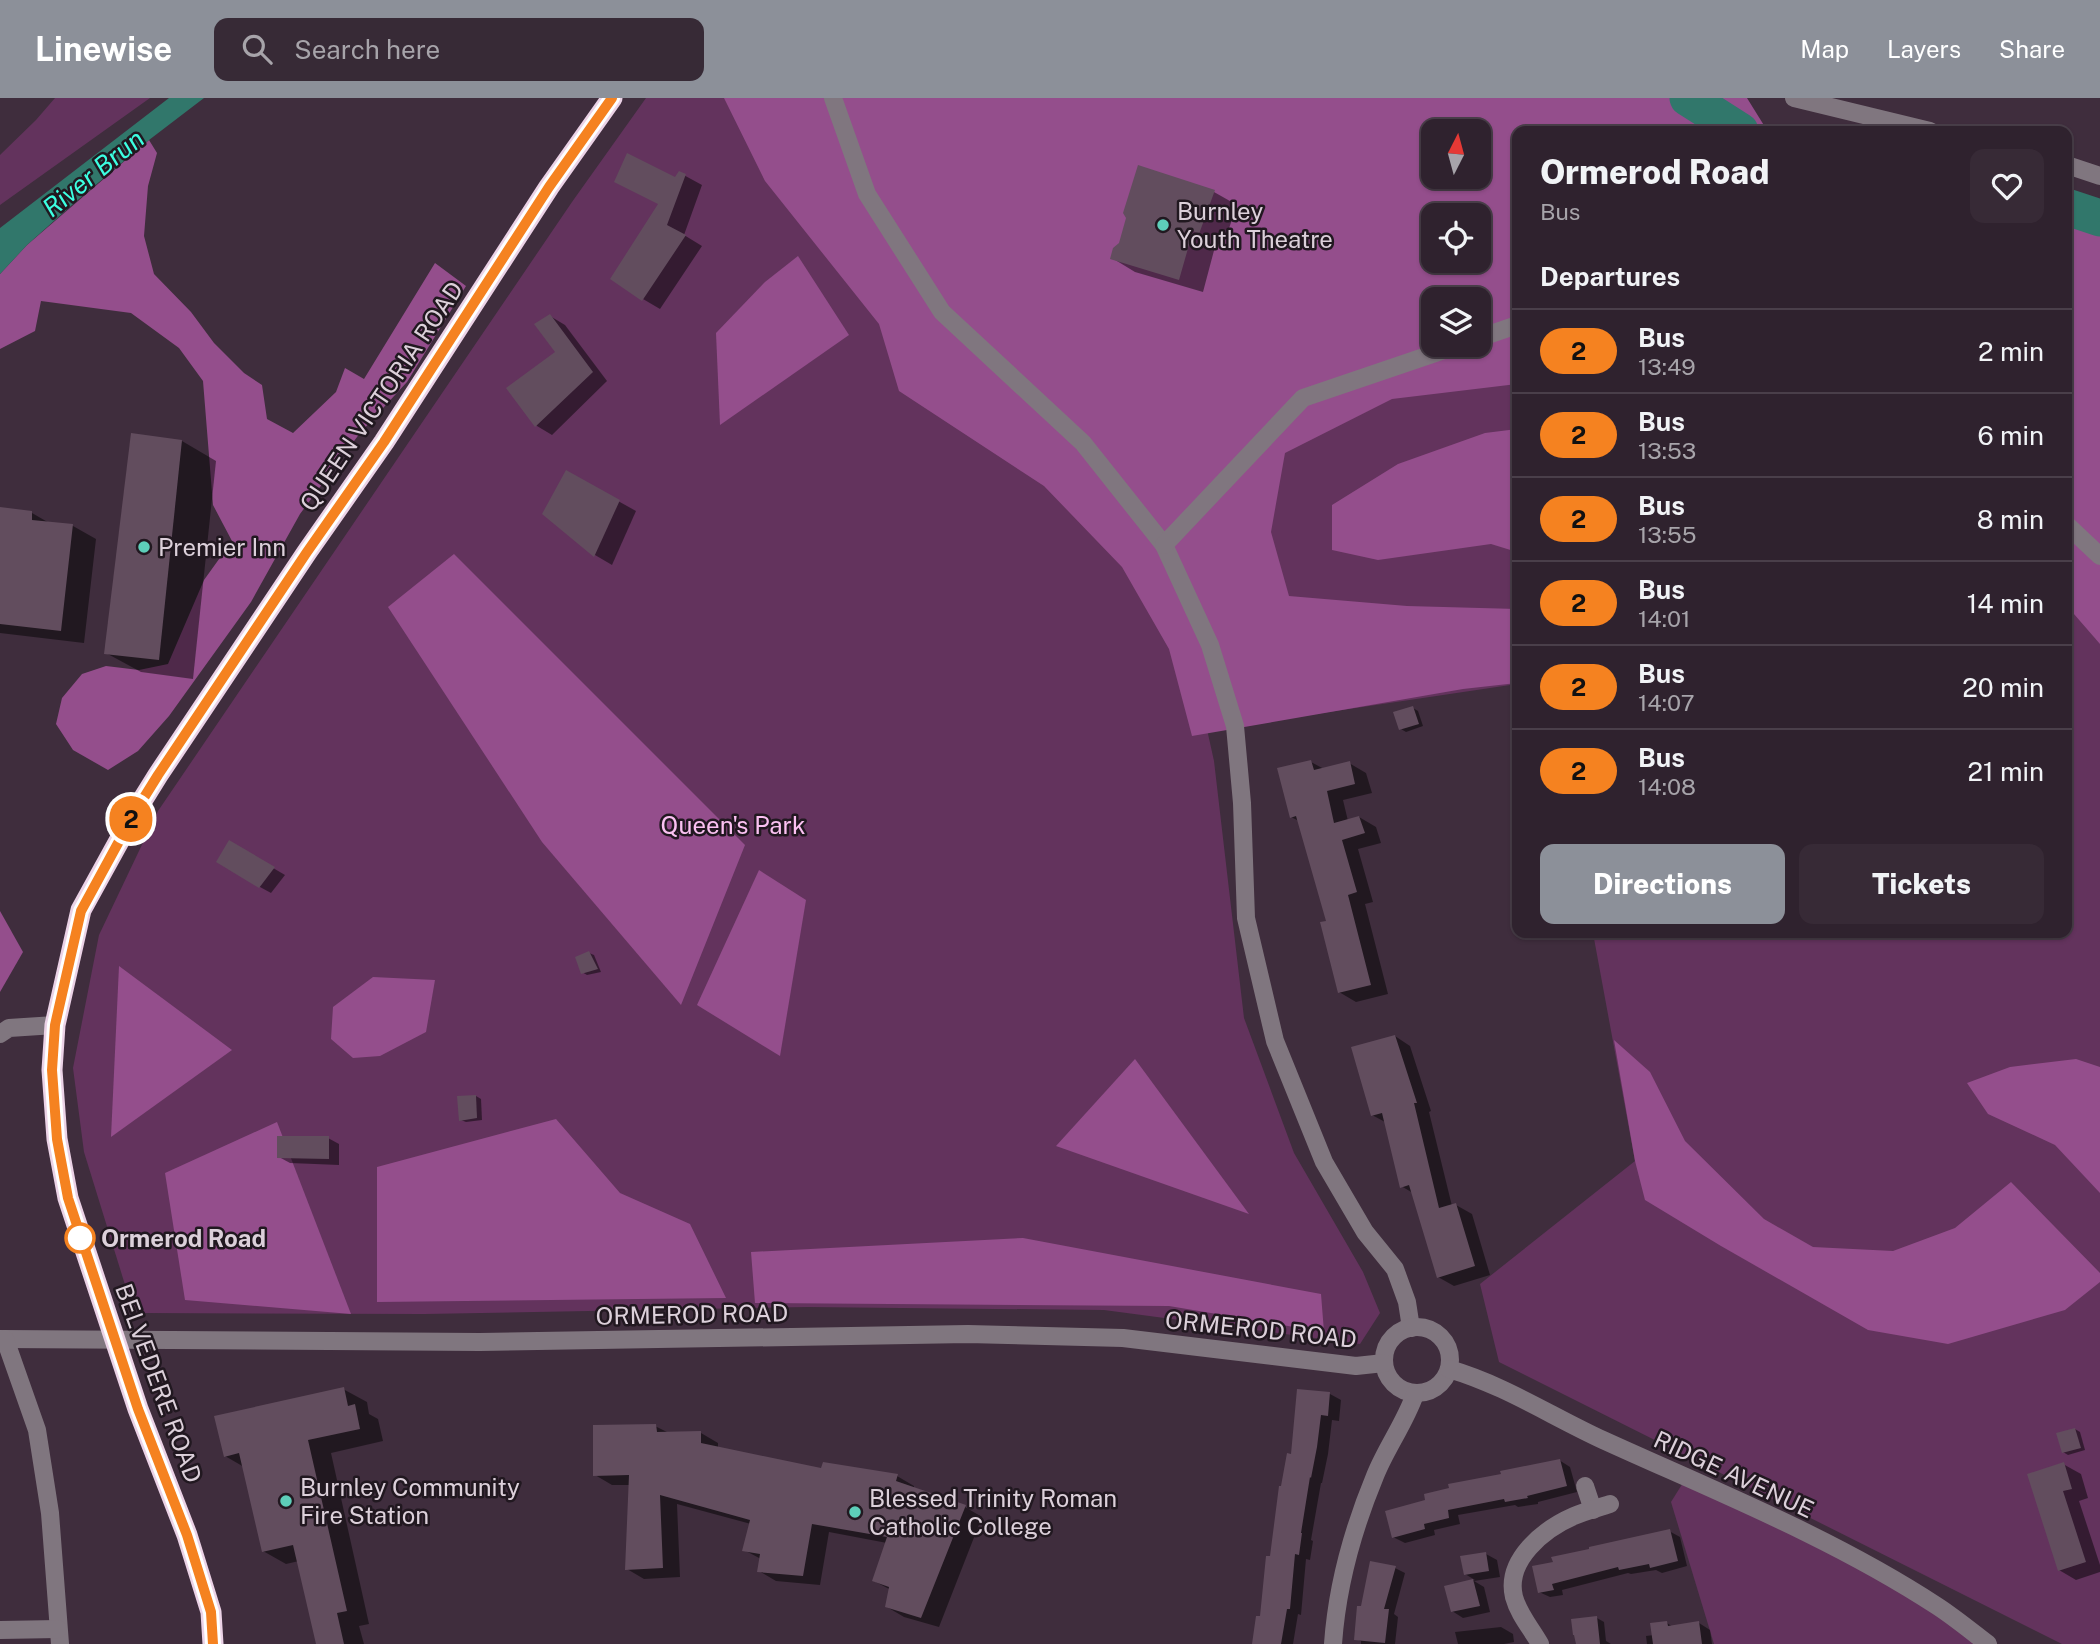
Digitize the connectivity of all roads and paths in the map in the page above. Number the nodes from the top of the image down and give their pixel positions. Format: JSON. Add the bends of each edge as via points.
{"nodes":[{"id":1,"x":612,"y":98,"type":"edge"},
{"id":2,"x":834,"y":98,"type":"edge"},
{"id":3,"x":1794,"y":98,"type":"edge"},
{"id":4,"x":1909,"y":126,"type":"edge"},
{"id":5,"x":2072,"y":167,"type":"edge"},
{"id":6,"x":2100,"y":176,"type":"edge"},
{"id":7,"x":1512,"y":327,"type":"edge"},
{"id":8,"x":1491,"y":334,"type":"edge"},
{"id":9,"x":1424,"y":357,"type":"edge"},
{"id":10,"x":2072,"y":530,"type":"edge"},
{"id":11,"x":1164,"y":545,"type":"junction"},
{"id":12,"x":2100,"y":556,"type":"edge"},
{"id":13,"x":55,"y":1025,"type":"junction"},
{"id":14,"x":0,"y":1034,"type":"edge"},
{"id":15,"x":57,"y":1139,"type":"joint"},
{"id":16,"x":1411,"y":1328,"type":"junction"},
{"id":17,"x":3,"y":1339,"type":"edge"},
{"id":18,"x":114,"y":1340,"type":"junction"},
{"id":19,"x":1384,"y":1363,"type":"junction"},
{"id":20,"x":1449,"y":1369,"type":"junction"},
{"id":21,"x":1415,"y":1394,"type":"junction"},
{"id":22,"x":1585,"y":1486,"type":"dead end"},
{"id":23,"x":0,"y":1630,"type":"edge"},
{"id":24,"x":59,"y":1636,"type":"edge"},
{"id":25,"x":213,"y":1644,"type":"edge"},
{"id":26,"x":1333,"y":1644,"type":"edge"},
{"id":27,"x":1540,"y":1644,"type":"edge"},
{"id":28,"x":1988,"y":1644,"type":"edge"}],
"edges":[{"from":1,"to":13,"type":"highway","name":"QUEEN VICTORIA ROAD","via":[[135,812],[81,911]]},
{"from":2,"to":11,"type":"street","via":[[867,194],[942,312],[1083,443]]},
{"from":3,"to":4,"type":"street"},
{"from":5,"to":6,"type":"street"},
{"from":7,"to":8,"type":"street"},
{"from":9,"to":11,"type":"street","via":[[1303,398]]},
{"from":10,"to":12,"type":"street"},
{"from":11,"to":16,"type":"street","via":[[1210,645],[1235,726],[1246,918],[1275,1041],[1324,1162],[1365,1231],[1395,1269]]},
{"from":13,"to":14,"type":"street","via":[[9,1028]]},
{"from":13,"to":15,"type":"highway","name":"QUEEN VICTORIA ROAD","via":[[52,1070]]},
{"from":15,"to":18,"type":"highway","name":"BELVEDERE ROAD","via":[[68,1198]]},
{"from":16,"to":19,"type":"street","via":[[1388,1344]]},
{"from":16,"to":20,"type":"street","via":[[1432,1331],[1441,1338],[1450,1358]]},
{"from":17,"to":18,"type":"street","name":"ORMEROD ROAD"},
{"from":17,"to":24,"type":"street","via":[[37,1430],[50,1513]]},
{"from":18,"to":19,"type":"street","name":"ORMEROD ROAD","via":[[480,1342],[968,1334],[1123,1338],[1356,1366]]},
{"from":18,"to":25,"type":"highway","name":"BELVEDERE ROAD","via":[[187,1535],[211,1612]]},
{"from":19,"to":21,"type":"street","via":[[1397,1387]]},
{"from":20,"to":21,"type":"street","via":[[1436,1387]]},
{"from":20,"to":28,"type":"street","name":"RIDGE AVENUE","via":[[1498,1386],[1849,1555],[1937,1606]]},
{"from":21,"to":26,"type":"street","via":[[1375,1475],[1346,1559]]},
{"from":22,"to":27,"type":"street","via":[[1601,1507],[1573,1516],[1536,1541],[1515,1569],[1513,1594]]},
{"from":23,"to":24,"type":"street"}]}
